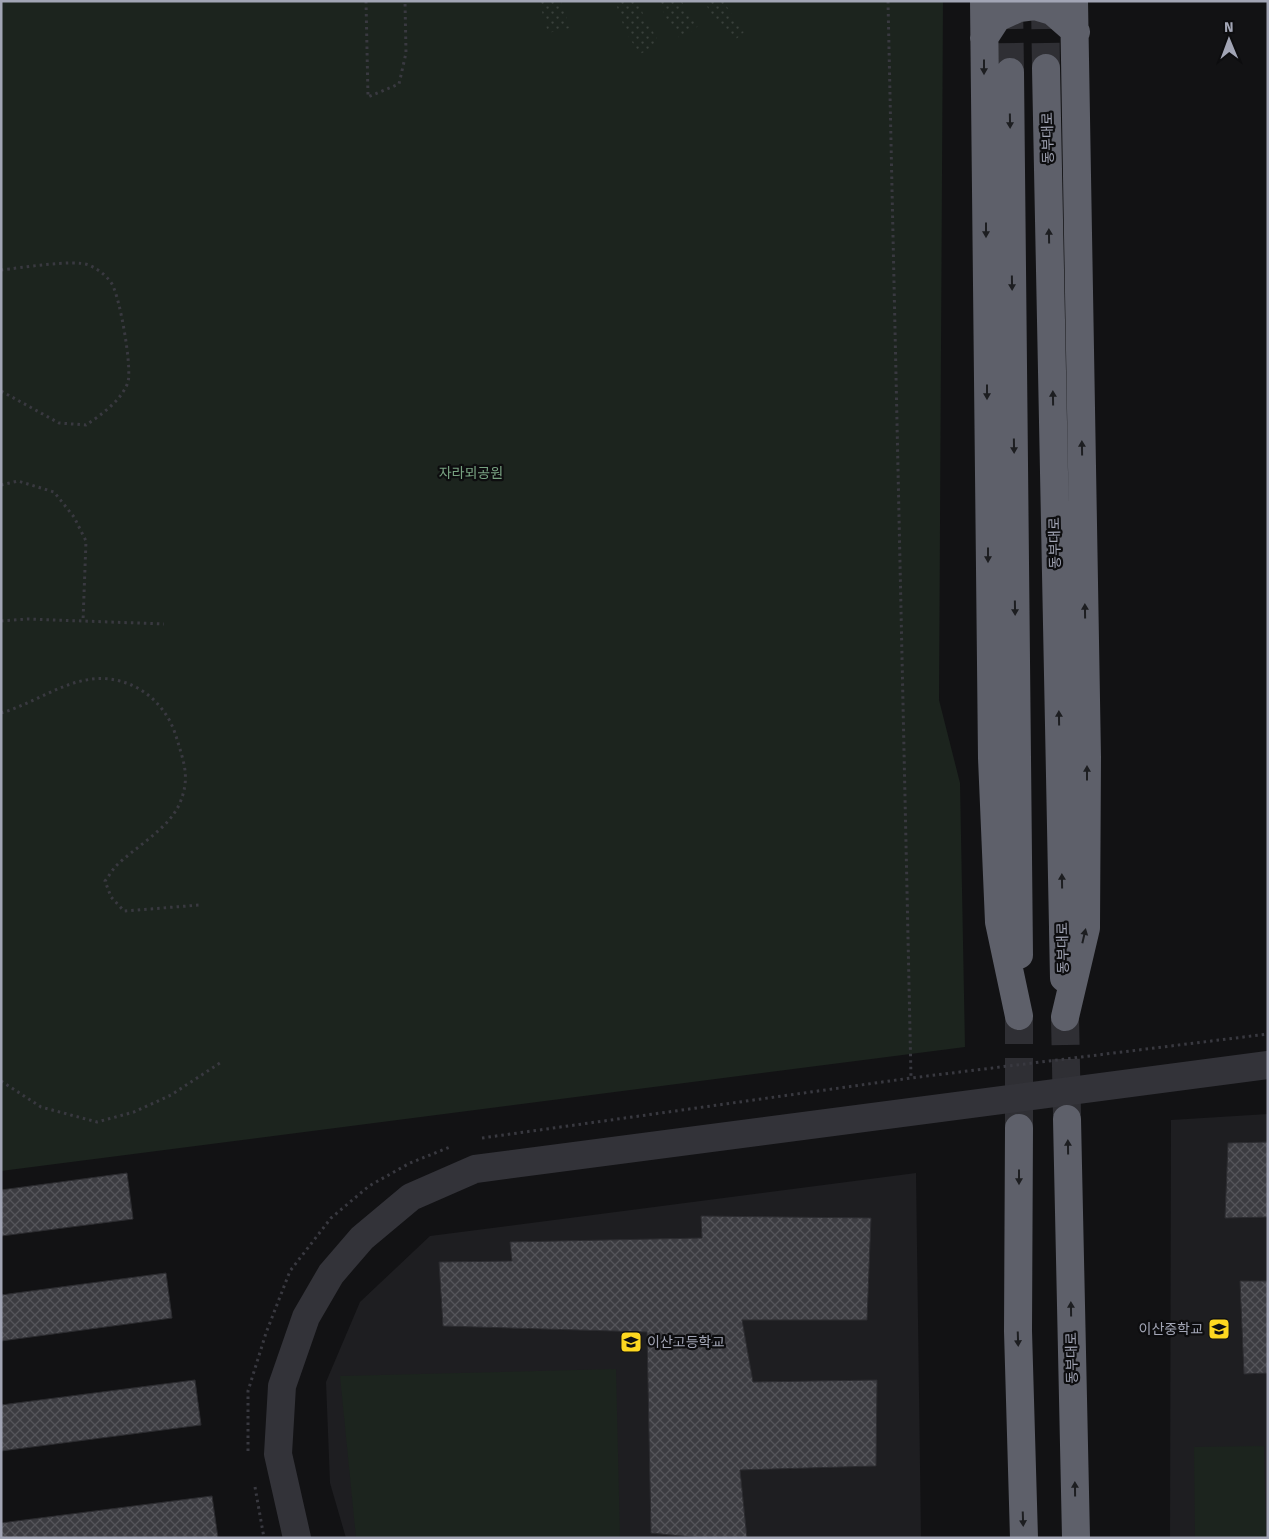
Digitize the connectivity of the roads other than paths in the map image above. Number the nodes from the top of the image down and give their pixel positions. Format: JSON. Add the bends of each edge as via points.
{"nodes":[{"id":1,"x":984,"y":1,"type":"edge"},
{"id":2,"x":1074,"y":1,"type":"edge"},
{"id":3,"x":1076,"y":32,"type":"junction"},
{"id":4,"x":984,"y":38,"type":"junction"},
{"id":5,"x":1046,"y":68,"type":"tunnel mouth"},
{"id":6,"x":1010,"y":72,"type":"tunnel mouth"},
{"id":7,"x":1268,"y":1065,"type":"edge"},
{"id":8,"x":1067,"y":1119,"type":"tunnel mouth"},
{"id":9,"x":1019,"y":1128,"type":"tunnel mouth"},
{"id":10,"x":297,"y":1538,"type":"edge"},
{"id":11,"x":1024,"y":1538,"type":"edge"},
{"id":12,"x":1076,"y":1538,"type":"edge"}],
"edges":[{"from":1,"to":4,"type":"highway"},
{"from":2,"to":3,"type":"highway"},
{"from":3,"to":4,"type":"highway","via":[[1052,10],[1035,6],[996,18]]},
{"from":3,"to":5,"type":"highway","name":"동부대로","via":[[1087,757],[1086,928],[1065,1017]]},
{"from":4,"to":6,"type":"highway","via":[[992,758],[999,922],[1019,1016]]},
{"from":7,"to":10,"type":"street","via":[[475,1169],[411,1197],[362,1238],[330,1274],[306,1317],[282,1386],[278,1454]]},
{"from":12,"to":8,"type":"highway","name":"동부대로","one_way":true},
{"from":9,"to":11,"type":"highway","one_way":true,"via":[[1018,1331]]}]}
